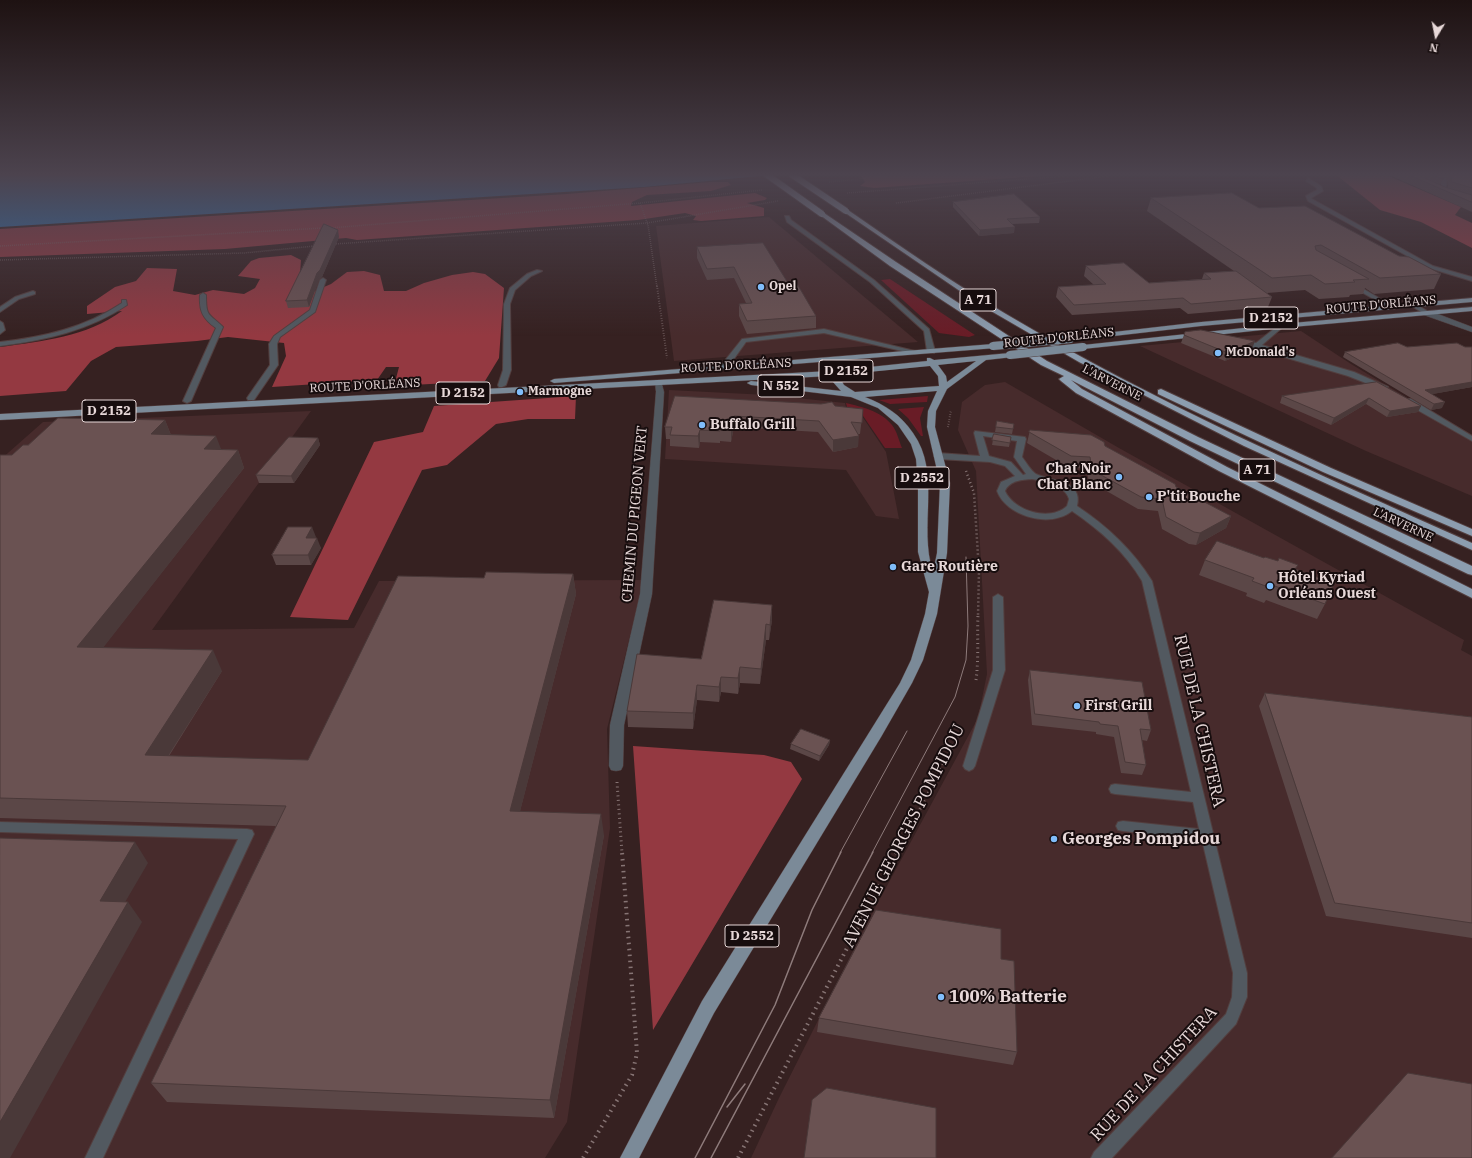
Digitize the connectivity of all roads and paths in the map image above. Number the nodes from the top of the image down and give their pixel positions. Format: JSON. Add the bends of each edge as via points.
{"nodes":[{"id":1,"x":329,"y":228,"type":"edge"},
{"id":2,"x":548,"y":228,"type":"edge"},
{"id":3,"x":649,"y":228,"type":"edge"},
{"id":4,"x":799,"y":228,"type":"edge"},
{"id":5,"x":842,"y":228,"type":"edge"},
{"id":6,"x":871,"y":228,"type":"edge"},
{"id":7,"x":1361,"y":228,"type":"edge"},
{"id":8,"x":331,"y":244,"type":"edge"},
{"id":9,"x":0,"y":246,"type":"edge"},
{"id":10,"x":315,"y":246,"type":"edge"},
{"id":11,"x":0,"y":260,"type":"edge"},
{"id":12,"x":1431,"y":267,"type":"junction"},
{"id":13,"x":1417,"y":268,"type":"edge"},
{"id":14,"x":539,"y":271,"type":"dead end"},
{"id":15,"x":1472,"y":279,"type":"edge"},
{"id":16,"x":323,"y":280,"type":"dead end"},
{"id":17,"x":1348,"y":282,"type":"edge"},
{"id":18,"x":32,"y":293,"type":"dead end"},
{"id":19,"x":203,"y":295,"type":"dead end"},
{"id":20,"x":1472,"y":300,"type":"edge"},
{"id":21,"x":124,"y":301,"type":"dead end"},
{"id":22,"x":1415,"y":306,"type":"junction"},
{"id":23,"x":1393,"y":308,"type":"junction"},
{"id":24,"x":1472,"y":309,"type":"edge"},
{"id":25,"x":0,"y":310,"type":"edge"},
{"id":26,"x":1427,"y":313,"type":"junction"},
{"id":27,"x":0,"y":323,"type":"edge"},
{"id":28,"x":1281,"y":326,"type":"junction"},
{"id":29,"x":1472,"y":330,"type":"edge"},
{"id":30,"x":0,"y":332,"type":"edge"},
{"id":31,"x":1206,"y":334,"type":"junction"},
{"id":32,"x":0,"y":344,"type":"edge"},
{"id":33,"x":1256,"y":346,"type":"junction"},
{"id":34,"x":931,"y":351,"type":"junction"},
{"id":35,"x":915,"y":352,"type":"junction"},
{"id":36,"x":848,"y":357,"type":"junction"},
{"id":37,"x":984,"y":358,"type":"junction"},
{"id":38,"x":933,"y":363,"type":"junction"},
{"id":39,"x":1044,"y":363,"type":"junction"},
{"id":40,"x":668,"y":365,"type":"dead end"},
{"id":41,"x":722,"y":368,"type":"junction"},
{"id":42,"x":833,"y":373,"type":"junction"},
{"id":43,"x":1117,"y":378,"type":"junction"},
{"id":44,"x":707,"y":380,"type":"junction"},
{"id":45,"x":658,"y":383,"type":"junction"},
{"id":46,"x":502,"y":385,"type":"junction"},
{"id":47,"x":943,"y":388,"type":"junction"},
{"id":48,"x":1389,"y":390,"type":"edge"},
{"id":49,"x":855,"y":395,"type":"junction"},
{"id":50,"x":1400,"y":396,"type":"edge"},
{"id":51,"x":251,"y":398,"type":"junction"},
{"id":52,"x":187,"y":401,"type":"junction"},
{"id":53,"x":954,"y":404,"type":"dead end"},
{"id":54,"x":0,"y":410,"type":"edge"},
{"id":55,"x":0,"y":417,"type":"edge"},
{"id":56,"x":948,"y":431,"type":"dead end"},
{"id":57,"x":1472,"y":439,"type":"edge"},
{"id":58,"x":938,"y":456,"type":"junction"},
{"id":59,"x":985,"y":459,"type":"junction"},
{"id":60,"x":965,"y":469,"type":"dead end"},
{"id":61,"x":1032,"y":476,"type":"junction"},
{"id":62,"x":1021,"y":477,"type":"junction"},
{"id":63,"x":1072,"y":507,"type":"junction"},
{"id":64,"x":1472,"y":533,"type":"edge"},
{"id":65,"x":1472,"y":546,"type":"edge"},
{"id":66,"x":1472,"y":571,"type":"edge"},
{"id":67,"x":1453,"y":585,"type":"junction"},
{"id":68,"x":934,"y":591,"type":"junction"},
{"id":69,"x":1472,"y":594,"type":"edge"},
{"id":70,"x":998,"y":597,"type":"dead end"},
{"id":71,"x":1472,"y":598,"type":"edge"},
{"id":72,"x":976,"y":685,"type":"dead end"},
{"id":73,"x":960,"y":732,"type":"dead end"},
{"id":74,"x":616,"y":766,"type":"joint"},
{"id":75,"x":969,"y":766,"type":"dead end"},
{"id":76,"x":1115,"y":789,"type":"dead end"},
{"id":77,"x":1199,"y":798,"type":"junction"},
{"id":78,"x":1123,"y":826,"type":"dead end"},
{"id":79,"x":0,"y":827,"type":"edge"},
{"id":80,"x":1208,"y":835,"type":"junction"},
{"id":81,"x":633,"y":1150,"type":"edge"},
{"id":82,"x":94,"y":1158,"type":"edge"},
{"id":83,"x":583,"y":1158,"type":"edge"},
{"id":84,"x":624,"y":1158,"type":"edge"},
{"id":85,"x":738,"y":1158,"type":"edge"},
{"id":86,"x":1100,"y":1158,"type":"edge"}],
"edges":[{"from":1,"to":9,"type":"path"},
{"from":2,"to":8,"type":"path"},
{"from":3,"to":40,"type":"path"},
{"from":4,"to":34,"type":"lane","via":[[872,281],[927,330]]},
{"from":5,"to":39,"type":"highway","name":"L'ARVERNE","number":"A 71","bridge":true},
{"from":6,"to":43,"type":"highway","name":"L'ARVERNE","number":"A 71","bridge":true,"via":[[976,299]]},
{"from":7,"to":12,"type":"lane"},
{"from":10,"to":11,"type":"path","via":[[244,253]]},
{"from":12,"to":13,"type":"lane"},
{"from":12,"to":15,"type":"lane"},
{"from":14,"to":46,"type":"lane","via":[[529,274],[512,290],[507,304],[507,370]]},
{"from":16,"to":51,"type":"lane","via":[[313,311],[277,336],[273,344],[274,365]]},
{"from":17,"to":23,"type":"lane"},
{"from":18,"to":25,"type":"lane","via":[[17,298]]},
{"from":19,"to":52,"type":"lane","via":[[202,310],[206,318],[220,327]]},
{"from":20,"to":22,"type":"main road","name":"ROUTE D'ORLÉANS","number":"D 2152"},
{"from":21,"to":32,"type":"lane","via":[[125,304],[102,319],[79,329],[49,337]]},
{"from":22,"to":23,"type":"main road","name":"ROUTE D'ORLÉANS","number":"D 2152"},
{"from":22,"to":26,"type":"lane"},
{"from":23,"to":34,"type":"main road","name":"ROUTE D'ORLÉANS","number":"D 2152","bridge":true},
{"from":24,"to":26,"type":"main road","name":"ROUTE D'ORLÉANS","number":"D 2152"},
{"from":26,"to":28,"type":"main road","name":"ROUTE D'ORLÉANS","number":"D 2152"},
{"from":26,"to":29,"type":"street"},
{"from":27,"to":30,"type":"lane"},
{"from":28,"to":31,"type":"main road","name":"ROUTE D'ORLÉANS","number":"D 2152"},
{"from":28,"to":33,"type":"lane"},
{"from":31,"to":33,"type":"lane","via":[[1236,339]]},
{"from":31,"to":37,"type":"main road","name":"ROUTE D'ORLÉANS","number":"D 2152","bridge":true},
{"from":33,"to":48,"type":"lane","via":[[1351,374]]},
{"from":34,"to":35,"type":"main road","name":"ROUTE D'ORLÉANS","number":"D 2152"},
{"from":35,"to":36,"type":"main road","name":"ROUTE D'ORLÉANS","number":"D 2152"},
{"from":35,"to":38,"type":"main road"},
{"from":35,"to":41,"type":"lane","via":[[824,331],[744,340]]},
{"from":36,"to":41,"type":"main road","name":"ROUTE D'ORLÉANS","number":"D 2152"},
{"from":36,"to":42,"type":"main road"},
{"from":37,"to":38,"type":"main road","name":"ROUTE D'ORLÉANS","number":"D 2152"},
{"from":37,"to":47,"type":"main road"},
{"from":38,"to":42,"type":"main road","name":"ROUTE D'ORLÉANS","number":"D 2152"},
{"from":38,"to":47,"type":"main road","via":[[941,373]]},
{"from":39,"to":66,"type":"highway","name":"L'ARVERNE","number":"A 71","via":[[1208,446]]},
{"from":39,"to":67,"type":"highway","via":[[1079,391],[1209,462]]},
{"from":41,"to":46,"type":"main road","name":"ROUTE D'ORLÉANS","number":"D 2152"},
{"from":42,"to":44,"type":"main road","name":"ROUTE D'ORLÉANS","number":"D 2152"},
{"from":42,"to":49,"type":"main road","via":[[840,387]]},
{"from":43,"to":64,"type":"highway","via":[[1134,379],[1327,470]]},
{"from":43,"to":65,"type":"highway","name":"L'ARVERNE","number":"A 71","via":[[1319,478]]},
{"from":44,"to":45,"type":"main road","name":"ROUTE D'ORLÉANS","number":"D 2152"},
{"from":44,"to":49,"type":"main road","number":"N 552"},
{"from":45,"to":55,"type":"main road","name":"ROUTE D'ORLÉANS","number":"D 2152"},
{"from":45,"to":74,"type":"street","name":"CHEMIN DU PIGEON VERT","via":[[660,392],[646,594],[617,725]]},
{"from":46,"to":51,"type":"main road","name":"ROUTE D'ORLÉANS","number":"D 2152"},
{"from":47,"to":49,"type":"main road"},
{"from":47,"to":58,"type":"main road","number":"D 2552","via":[[932,411],[931,427]]},
{"from":49,"to":68,"type":"main road","number":"D 2552","via":[[894,416],[918,449],[922,470],[923,553]]},
{"from":50,"to":57,"type":"lane"},
{"from":51,"to":52,"type":"main road","name":"ROUTE D'ORLÉANS","number":"D 2152"},
{"from":52,"to":54,"type":"main road","name":"ROUTE D'ORLÉANS","number":"D 2152"},
{"from":53,"to":56,"type":"path"},
{"from":58,"to":59,"type":"lane"},
{"from":58,"to":68,"type":"main road","number":"D 2552","via":[[945,484],[942,553]]},
{"from":59,"to":61,"type":"lane","via":[[978,433],[1022,439],[1018,458]]},
{"from":59,"to":62,"type":"lane","via":[[1008,464]]},
{"from":60,"to":72,"type":"path","via":[[974,493],[979,571],[979,655]]},
{"from":61,"to":62,"type":"lane"},
{"from":61,"to":63,"type":"lane","via":[[1065,487],[1072,494]]},
{"from":62,"to":63,"type":"lane","via":[[1005,483],[1001,489],[1001,495],[1012,507],[1034,515],[1046,516],[1066,512]]},
{"from":63,"to":77,"type":"lane","name":"RUE DE LA CHISTERA","via":[[1090,519],[1123,550],[1147,581]]},
{"from":67,"to":69,"type":"highway"},
{"from":67,"to":71,"type":"highway"},
{"from":68,"to":81,"type":"main road","number":"D 2552","via":[[924,639],[906,683],[708,1007]]},
{"from":70,"to":75,"type":"lane","via":[[999,670]]},
{"from":73,"to":85,"type":"path","name":"AVENUE GEORGES POMPIDOU"},
{"from":74,"to":83,"type":"path","via":[[637,1052],[632,1075]]},
{"from":76,"to":77,"type":"lane"},
{"from":77,"to":80,"type":"lane","name":"RUE DE LA CHISTERA"},
{"from":78,"to":80,"type":"lane"},
{"from":79,"to":82,"type":"lane","via":[[247,834]]},
{"from":80,"to":86,"type":"lane","name":"RUE DE LA CHISTERA","via":[[1240,973],[1239,1003],[1231,1019]]},
{"from":81,"to":84,"type":"main road","number":"D 2552"}]}
